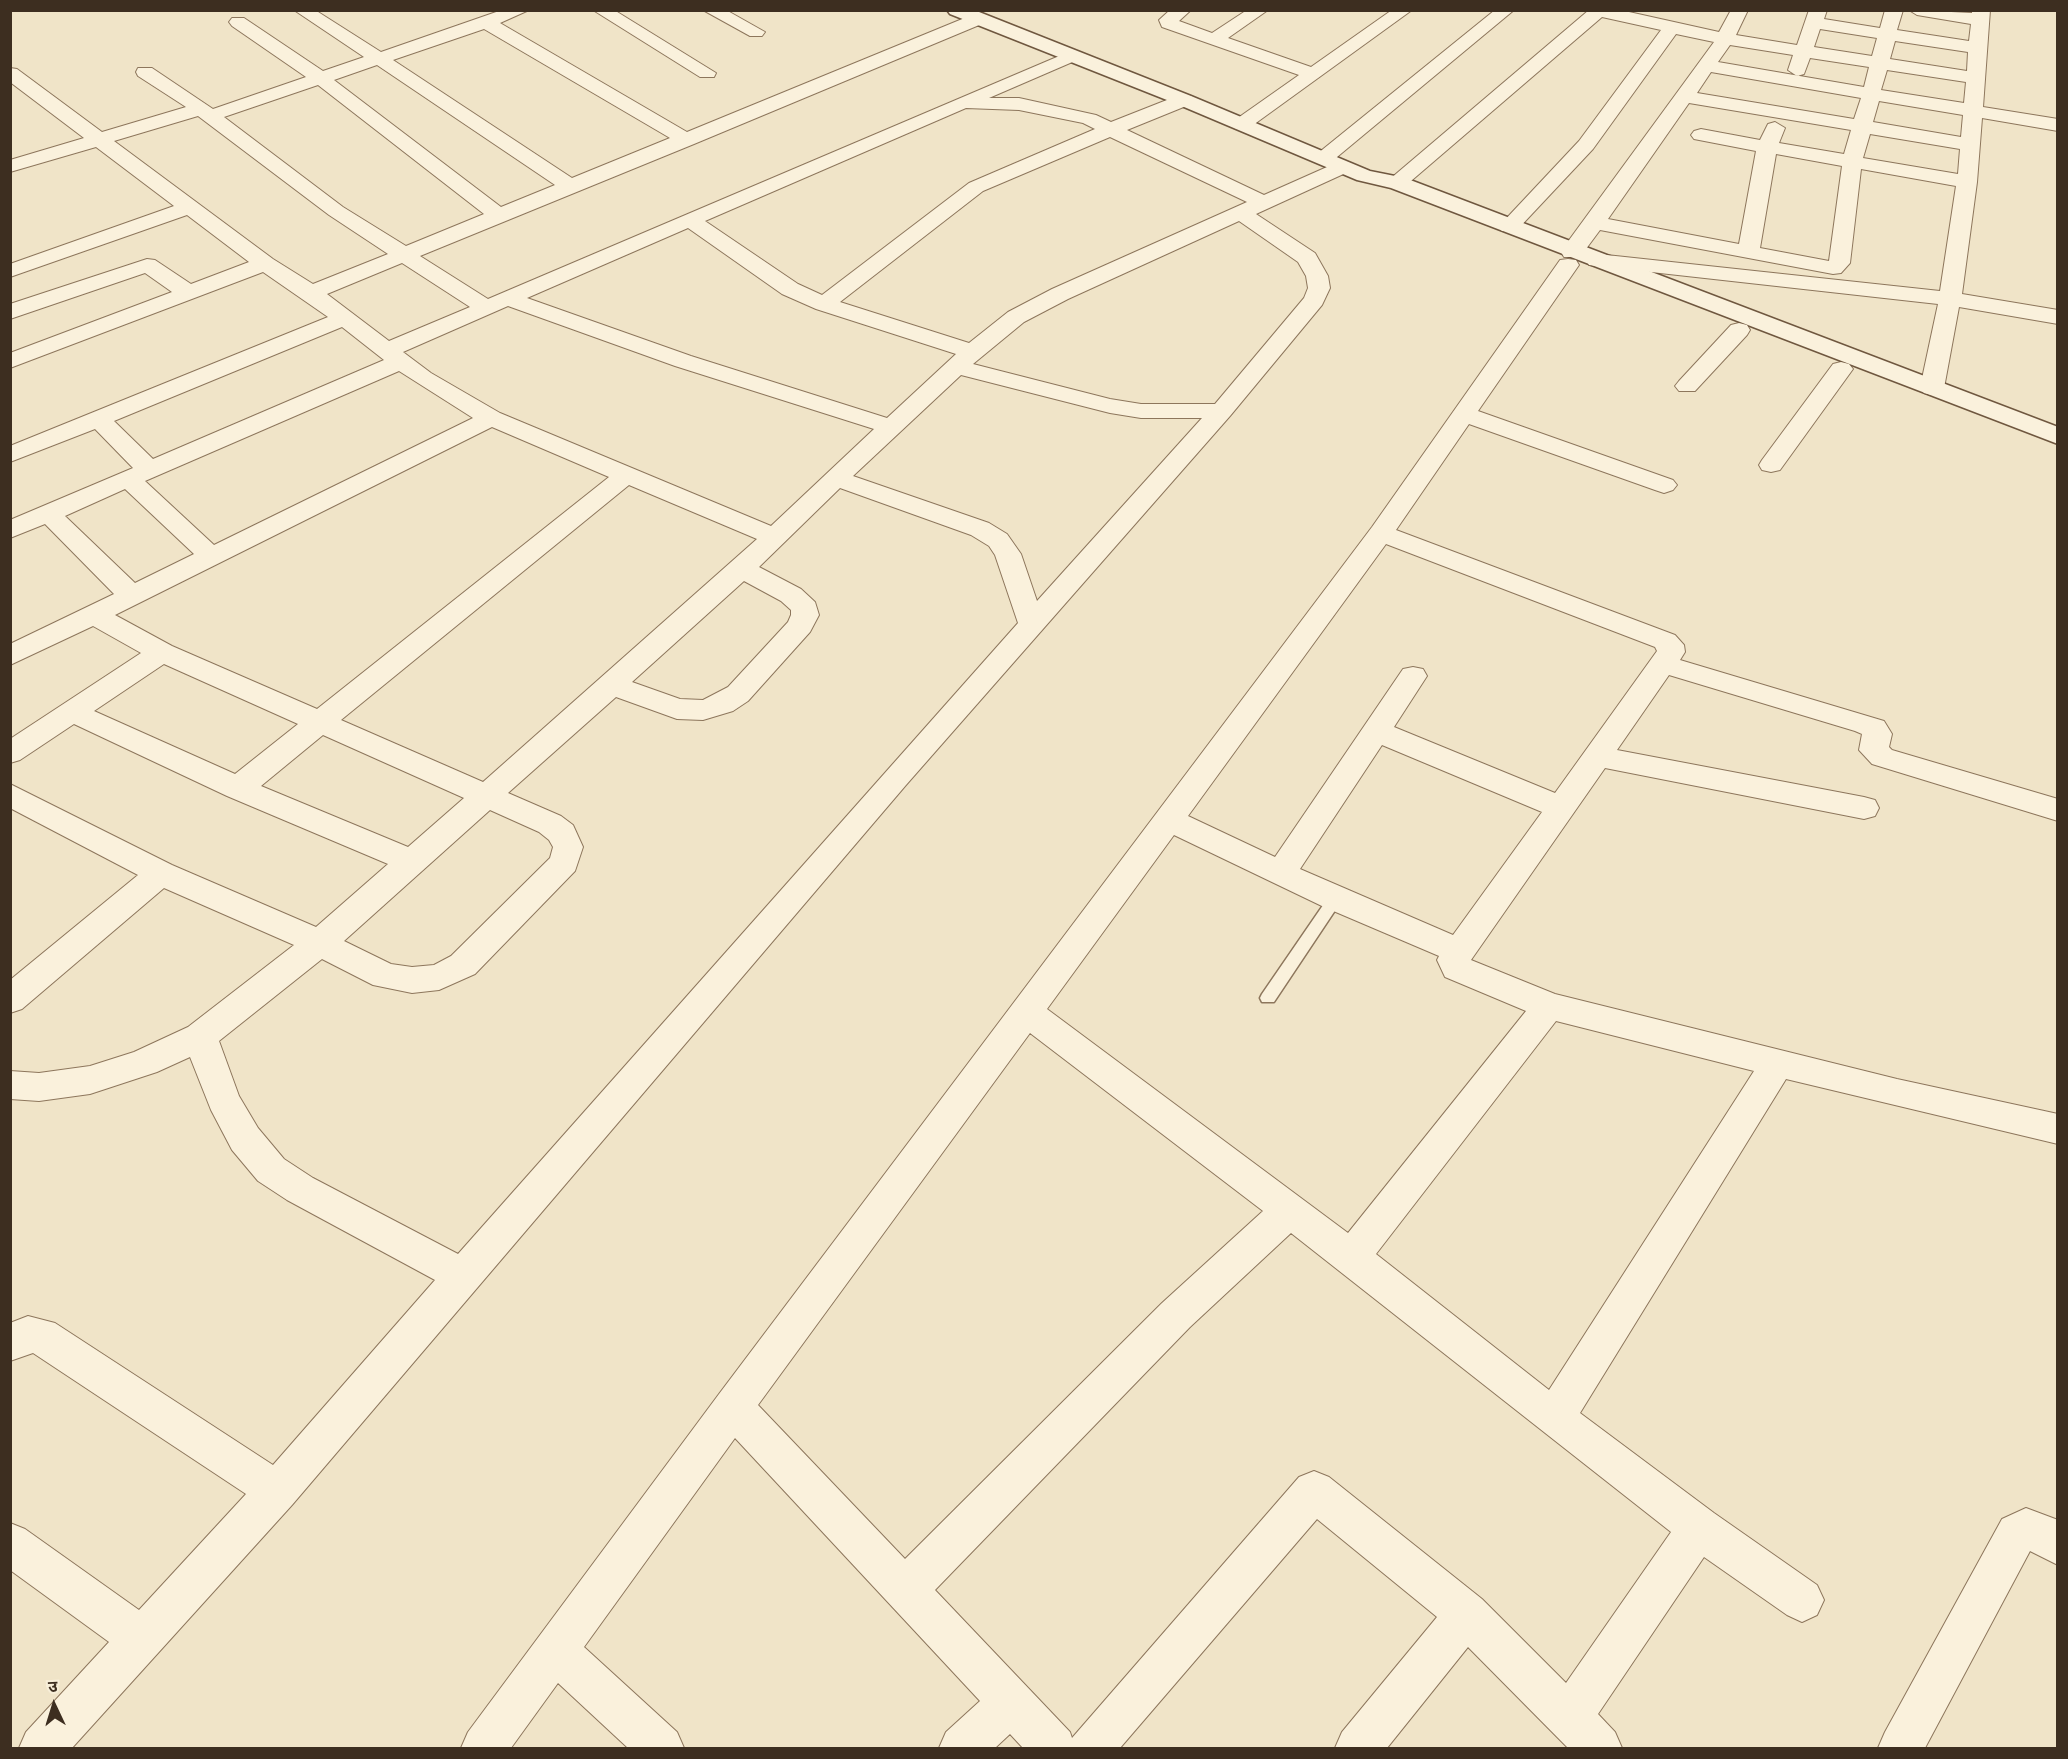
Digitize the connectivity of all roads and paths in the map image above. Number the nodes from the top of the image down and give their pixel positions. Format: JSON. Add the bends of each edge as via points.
{"nodes":[{"id":1,"x":302,"y":10,"type":"edge"},
{"id":2,"x":521,"y":10,"type":"edge"},
{"id":3,"x":601,"y":10,"type":"edge"},
{"id":4,"x":711,"y":10,"type":"edge"},
{"id":5,"x":1184,"y":10,"type":"edge"},
{"id":6,"x":1260,"y":10,"type":"edge"},
{"id":7,"x":1404,"y":10,"type":"edge"},
{"id":8,"x":1506,"y":10,"type":"edge"},
{"id":9,"x":1740,"y":10,"type":"edge"},
{"id":10,"x":1894,"y":10,"type":"edge"},
{"id":11,"x":1917,"y":10,"type":"edge"},
{"id":12,"x":1598,"y":11,"type":"edge"},
{"id":13,"x":972,"y":14,"type":"edge"},
{"id":14,"x":1980,"y":15,"type":"edge"},
{"id":15,"x":1816,"y":17,"type":"edge"},
{"id":16,"x":238,"y":22,"type":"dead end"},
{"id":17,"x":487,"y":23,"type":"junction"},
{"id":18,"x":1672,"y":27,"type":"junction"},
{"id":19,"x":756,"y":32,"type":"dead end"},
{"id":20,"x":1888,"y":35,"type":"junction"},
{"id":21,"x":1725,"y":39,"type":"junction"},
{"id":22,"x":1213,"y":40,"type":"junction"},
{"id":23,"x":1978,"y":48,"type":"junction"},
{"id":24,"x":1804,"y":52,"type":"junction"},
{"id":25,"x":1071,"y":56,"type":"junction"},
{"id":26,"x":381,"y":60,"type":"junction"},
{"id":27,"x":1880,"y":64,"type":"junction"},
{"id":28,"x":1706,"y":66,"type":"junction"},
{"id":29,"x":145,"y":72,"type":"dead end"},
{"id":30,"x":10,"y":73,"type":"edge"},
{"id":31,"x":707,"y":73,"type":"dead end"},
{"id":32,"x":1313,"y":74,"type":"junction"},
{"id":33,"x":1977,"y":78,"type":"junction"},
{"id":34,"x":323,"y":80,"type":"junction"},
{"id":35,"x":1792,"y":80,"type":"junction"},
{"id":36,"x":1872,"y":94,"type":"junction"},
{"id":37,"x":1683,"y":96,"type":"junction"},
{"id":38,"x":1184,"y":100,"type":"junction"},
{"id":39,"x":960,"y":104,"type":"junction"},
{"id":40,"x":1974,"y":111,"type":"junction"},
{"id":41,"x":206,"y":112,"type":"junction"},
{"id":42,"x":1781,"y":113,"type":"junction"},
{"id":43,"x":1242,"y":123,"type":"junction"},
{"id":44,"x":2058,"y":124,"type":"edge"},
{"id":45,"x":1862,"y":126,"type":"junction"},
{"id":46,"x":1114,"y":129,"type":"junction"},
{"id":47,"x":1701,"y":135,"type":"dead end"},
{"id":48,"x":101,"y":140,"type":"junction"},
{"id":49,"x":687,"y":140,"type":"junction"},
{"id":50,"x":1971,"y":145,"type":"junction"},
{"id":51,"x":1767,"y":147,"type":"junction"},
{"id":52,"x":1852,"y":162,"type":"junction"},
{"id":53,"x":10,"y":166,"type":"edge"},
{"id":54,"x":1344,"y":167,"type":"junction"},
{"id":55,"x":1967,"y":182,"type":"junction"},
{"id":56,"x":1397,"y":183,"type":"junction"},
{"id":57,"x":570,"y":186,"type":"junction"},
{"id":58,"x":190,"y":207,"type":"junction"},
{"id":59,"x":1253,"y":208,"type":"junction"},
{"id":60,"x":498,"y":215,"type":"junction"},
{"id":61,"x":690,"y":220,"type":"junction"},
{"id":62,"x":1595,"y":223,"type":"junction"},
{"id":63,"x":1509,"y":227,"type":"junction"},
{"id":64,"x":1748,"y":253,"type":"junction"},
{"id":65,"x":401,"y":255,"type":"junction"},
{"id":66,"x":1579,"y":259,"type":"junction"},
{"id":67,"x":265,"y":264,"type":"junction"},
{"id":68,"x":11,"y":271,"type":"edge"},
{"id":69,"x":188,"y":292,"type":"junction"},
{"id":70,"x":311,"y":293,"type":"junction"},
{"id":71,"x":48,"y":299,"type":"junction"},
{"id":72,"x":1950,"y":299,"type":"junction"},
{"id":73,"x":495,"y":302,"type":"junction"},
{"id":74,"x":824,"y":304,"type":"junction"},
{"id":75,"x":2058,"y":317,"type":"edge"},
{"id":76,"x":342,"y":319,"type":"junction"},
{"id":77,"x":32,"y":324,"type":"edge"},
{"id":78,"x":1739,"y":330,"type":"junction"},
{"id":79,"x":392,"y":356,"type":"junction"},
{"id":80,"x":965,"y":360,"type":"junction"},
{"id":81,"x":10,"y":361,"type":"edge"},
{"id":82,"x":1841,"y":369,"type":"junction"},
{"id":83,"x":1687,"y":386,"type":"dead end"},
{"id":84,"x":1932,"y":388,"type":"junction"},
{"id":85,"x":1222,"y":411,"type":"junction"},
{"id":86,"x":1465,"y":415,"type":"junction"},
{"id":87,"x":491,"y":417,"type":"junction"},
{"id":88,"x":99,"y":419,"type":"junction"},
{"id":89,"x":891,"y":428,"type":"junction"},
{"id":90,"x":2058,"y":436,"type":"edge"},
{"id":91,"x":2058,"y":453,"type":"edge"},
{"id":92,"x":10,"y":455,"type":"edge"},
{"id":93,"x":1771,"y":465,"type":"dead end"},
{"id":94,"x":140,"y":475,"type":"junction"},
{"id":95,"x":625,"y":476,"type":"junction"},
{"id":96,"x":836,"y":478,"type":"junction"},
{"id":97,"x":1665,"y":485,"type":"dead end"},
{"id":98,"x":49,"y":514,"type":"junction"},
{"id":99,"x":10,"y":530,"type":"edge"},
{"id":100,"x":1381,"y":533,"type":"junction"},
{"id":101,"x":774,"y":537,"type":"junction"},
{"id":102,"x":211,"y":556,"type":"junction"},
{"id":103,"x":742,"y":569,"type":"junction"},
{"id":104,"x":132,"y":596,"type":"junction"},
{"id":105,"x":93,"y":615,"type":"junction"},
{"id":106,"x":1032,"y":625,"type":"junction"},
{"id":107,"x":162,"y":652,"type":"junction"},
{"id":108,"x":11,"y":655,"type":"edge"},
{"id":109,"x":1663,"y":664,"type":"junction"},
{"id":110,"x":1413,"y":676,"type":"dead end"},
{"id":111,"x":612,"y":685,"type":"junction"},
{"id":112,"x":72,"y":712,"type":"junction"},
{"id":113,"x":321,"y":721,"type":"junction"},
{"id":114,"x":1378,"y":732,"type":"junction"},
{"id":115,"x":10,"y":753,"type":"edge"},
{"id":116,"x":1596,"y":756,"type":"junction"},
{"id":117,"x":238,"y":788,"type":"junction"},
{"id":118,"x":10,"y":795,"type":"edge"},
{"id":119,"x":485,"y":796,"type":"junction"},
{"id":120,"x":1559,"y":807,"type":"junction"},
{"id":121,"x":1864,"y":808,"type":"dead end"},
{"id":122,"x":2058,"y":810,"type":"edge"},
{"id":123,"x":1169,"y":820,"type":"junction"},
{"id":124,"x":411,"y":861,"type":"junction"},
{"id":125,"x":1282,"y":872,"type":"junction"},
{"id":126,"x":160,"y":873,"type":"junction"},
{"id":127,"x":1335,"y":898,"type":"junction"},
{"id":128,"x":320,"y":943,"type":"junction"},
{"id":129,"x":1460,"y":951,"type":"junction"},
{"id":130,"x":1269,"y":998,"type":"dead end"},
{"id":131,"x":10,"y":1000,"type":"edge"},
{"id":132,"x":1549,"y":1006,"type":"junction"},
{"id":133,"x":1026,"y":1011,"type":"junction"},
{"id":134,"x":200,"y":1037,"type":"junction"},
{"id":135,"x":1778,"y":1063,"type":"junction"},
{"id":136,"x":10,"y":1085,"type":"edge"},
{"id":137,"x":2058,"y":1129,"type":"edge"},
{"id":138,"x":1289,"y":1211,"type":"junction"},
{"id":139,"x":1351,"y":1257,"type":"junction"},
{"id":140,"x":463,"y":1276,"type":"junction"},
{"id":141,"x":10,"y":1343,"type":"edge"},
{"id":142,"x":733,"y":1407,"type":"junction"},
{"id":143,"x":1554,"y":1418,"type":"junction"},
{"id":144,"x":277,"y":1491,"type":"junction"},
{"id":145,"x":1699,"y":1528,"type":"junction"},
{"id":146,"x":10,"y":1544,"type":"edge"},
{"id":147,"x":2058,"y":1544,"type":"edge"},
{"id":148,"x":905,"y":1590,"type":"junction"},
{"id":149,"x":1802,"y":1600,"type":"dead end"},
{"id":150,"x":1467,"y":1614,"type":"junction"},
{"id":151,"x":140,"y":1638,"type":"junction"},
{"id":152,"x":556,"y":1651,"type":"junction"},
{"id":153,"x":1011,"y":1703,"type":"junction"},
{"id":154,"x":1569,"y":1716,"type":"junction"},
{"id":155,"x":42,"y":1749,"type":"edge"},
{"id":156,"x":484,"y":1749,"type":"edge"},
{"id":157,"x":661,"y":1749,"type":"edge"},
{"id":158,"x":962,"y":1749,"type":"edge"},
{"id":159,"x":1054,"y":1749,"type":"edge"},
{"id":160,"x":1092,"y":1749,"type":"edge"},
{"id":161,"x":1358,"y":1749,"type":"edge"},
{"id":162,"x":1599,"y":1749,"type":"edge"},
{"id":163,"x":1901,"y":1749,"type":"edge"}],
"edges":[{"from":1,"to":26,"type":"street"},
{"from":2,"to":17,"type":"street"},
{"from":3,"to":31,"type":"street"},
{"from":4,"to":19,"type":"street"},
{"from":5,"to":22,"type":"street","via":[[1168,23]]},
{"from":6,"to":22,"type":"street"},
{"from":7,"to":32,"type":"street"},
{"from":8,"to":54,"type":"street"},
{"from":9,"to":21,"type":"street"},
{"from":10,"to":20,"type":"street"},
{"from":11,"to":14,"type":"street"},
{"from":12,"to":18,"type":"street"},
{"from":12,"to":56,"type":"street"},
{"from":13,"to":25,"type":"street"},
{"from":13,"to":49,"type":"street"},
{"from":14,"to":23,"type":"street"},
{"from":15,"to":20,"type":"street"},
{"from":15,"to":24,"type":"street"},
{"from":16,"to":34,"type":"street"},
{"from":17,"to":26,"type":"street"},
{"from":17,"to":49,"type":"street"},
{"from":18,"to":21,"type":"street"},
{"from":18,"to":63,"type":"street","via":[[1586,145]]},
{"from":20,"to":23,"type":"street"},
{"from":20,"to":27,"type":"street"},
{"from":21,"to":24,"type":"street"},
{"from":21,"to":28,"type":"street"},
{"from":22,"to":32,"type":"street"},
{"from":23,"to":33,"type":"street"},
{"from":24,"to":27,"type":"street"},
{"from":24,"to":35,"type":"street"},
{"from":25,"to":38,"type":"street"},
{"from":25,"to":39,"type":"street"},
{"from":26,"to":34,"type":"street"},
{"from":26,"to":57,"type":"street"},
{"from":27,"to":33,"type":"street"},
{"from":27,"to":36,"type":"street"},
{"from":28,"to":35,"type":"street"},
{"from":28,"to":37,"type":"street"},
{"from":29,"to":41,"type":"street"},
{"from":30,"to":48,"type":"street"},
{"from":32,"to":43,"type":"street"},
{"from":33,"to":40,"type":"street"},
{"from":34,"to":41,"type":"street"},
{"from":34,"to":60,"type":"street"},
{"from":35,"to":36,"type":"street"},
{"from":35,"to":42,"type":"street"},
{"from":36,"to":40,"type":"street"},
{"from":36,"to":45,"type":"street"},
{"from":37,"to":42,"type":"street"},
{"from":37,"to":62,"type":"street"},
{"from":38,"to":43,"type":"street"},
{"from":38,"to":46,"type":"street"},
{"from":39,"to":46,"type":"street","via":[[1018,104],[1054,109]]},
{"from":39,"to":61,"type":"street"},
{"from":40,"to":44,"type":"street"},
{"from":40,"to":50,"type":"street"},
{"from":41,"to":48,"type":"street"},
{"from":41,"to":65,"type":"street","via":[[278,170]]},
{"from":42,"to":45,"type":"street"},
{"from":42,"to":51,"type":"street"},
{"from":43,"to":54,"type":"street"},
{"from":45,"to":50,"type":"street"},
{"from":45,"to":52,"type":"street"},
{"from":46,"to":59,"type":"street"},
{"from":46,"to":74,"type":"street","via":[[976,187]]},
{"from":47,"to":51,"type":"street"},
{"from":48,"to":53,"type":"street"},
{"from":48,"to":58,"type":"street"},
{"from":49,"to":57,"type":"street"},
{"from":50,"to":55,"type":"street"},
{"from":51,"to":52,"type":"street"},
{"from":51,"to":64,"type":"street"},
{"from":52,"to":55,"type":"street"},
{"from":52,"to":64,"type":"street","via":[[1839,263],[1833,268],[1823,267]]},
{"from":54,"to":56,"type":"street"},
{"from":54,"to":59,"type":"street"},
{"from":54,"to":66,"type":"street","via":[[1372,188]]},
{"from":55,"to":72,"type":"street"},
{"from":56,"to":63,"type":"street"},
{"from":57,"to":60,"type":"street"},
{"from":58,"to":67,"type":"street"},
{"from":58,"to":68,"type":"street"},
{"from":59,"to":80,"type":"street","via":[[1036,305]]},
{"from":59,"to":85,"type":"street","via":[[1307,258],[1319,288],[1314,300]]},
{"from":60,"to":65,"type":"street"},
{"from":61,"to":73,"type":"street"},
{"from":61,"to":74,"type":"street","via":[[790,289]]},
{"from":62,"to":64,"type":"street"},
{"from":62,"to":66,"type":"street"},
{"from":63,"to":66,"type":"street"},
{"from":65,"to":70,"type":"street"},
{"from":65,"to":73,"type":"street"},
{"from":66,"to":72,"type":"street"},
{"from":66,"to":78,"type":"street"},
{"from":66,"to":84,"type":"street"},
{"from":66,"to":86,"type":"street"},
{"from":67,"to":69,"type":"street"},
{"from":67,"to":70,"type":"street"},
{"from":68,"to":71,"type":"street"},
{"from":69,"to":71,"type":"street","via":[[147,265]]},
{"from":69,"to":77,"type":"street"},
{"from":70,"to":76,"type":"street"},
{"from":71,"to":77,"type":"street"},
{"from":72,"to":75,"type":"street"},
{"from":72,"to":84,"type":"street"},
{"from":73,"to":79,"type":"street"},
{"from":73,"to":89,"type":"street"},
{"from":74,"to":80,"type":"street"},
{"from":76,"to":79,"type":"street"},
{"from":76,"to":88,"type":"street"},
{"from":77,"to":81,"type":"street"},
{"from":78,"to":82,"type":"street"},
{"from":78,"to":83,"type":"street"},
{"from":79,"to":87,"type":"street"},
{"from":79,"to":94,"type":"street"},
{"from":80,"to":85,"type":"street","via":[[1110,406],[1141,411]]},
{"from":80,"to":89,"type":"street"},
{"from":82,"to":91,"type":"street"},
{"from":82,"to":93,"type":"street"},
{"from":84,"to":90,"type":"street"},
{"from":85,"to":106,"type":"street"},
{"from":86,"to":97,"type":"street"},
{"from":86,"to":100,"type":"street"},
{"from":87,"to":95,"type":"street"},
{"from":87,"to":102,"type":"street"},
{"from":88,"to":92,"type":"street"},
{"from":88,"to":94,"type":"street"},
{"from":89,"to":96,"type":"street"},
{"from":94,"to":98,"type":"street"},
{"from":94,"to":102,"type":"street"},
{"from":95,"to":101,"type":"street"},
{"from":95,"to":113,"type":"street"},
{"from":96,"to":101,"type":"street"},
{"from":96,"to":106,"type":"street","via":[[981,529],[998,540],[1008,554]]},
{"from":98,"to":99,"type":"street"},
{"from":98,"to":104,"type":"street"},
{"from":100,"to":109,"type":"street","via":[[1665,640],[1671,652]]},
{"from":100,"to":123,"type":"street"},
{"from":101,"to":103,"type":"street"},
{"from":102,"to":104,"type":"street"},
{"from":103,"to":111,"type":"street"},
{"from":103,"to":111,"type":"street","via":[[791,595],[805,608],[805,615],[800,626],[738,694],[703,710],[677,709]]},
{"from":104,"to":105,"type":"street"},
{"from":105,"to":107,"type":"street"},
{"from":105,"to":108,"type":"street"},
{"from":106,"to":140,"type":"street"},
{"from":107,"to":112,"type":"street"},
{"from":107,"to":113,"type":"street"},
{"from":109,"to":116,"type":"street"},
{"from":109,"to":122,"type":"street","via":[[1865,724],[1877,734],[1874,750],[1882,757]]},
{"from":110,"to":114,"type":"street"},
{"from":111,"to":119,"type":"street"},
{"from":112,"to":115,"type":"street"},
{"from":112,"to":117,"type":"street"},
{"from":113,"to":117,"type":"street"},
{"from":113,"to":119,"type":"street"},
{"from":114,"to":120,"type":"street"},
{"from":114,"to":125,"type":"street"},
{"from":116,"to":120,"type":"street"},
{"from":116,"to":121,"type":"street"},
{"from":117,"to":124,"type":"street"},
{"from":118,"to":126,"type":"street"},
{"from":119,"to":124,"type":"street"},
{"from":119,"to":128,"type":"street","via":[[549,824],[562,833],[568,848],[564,863],[464,965],[439,977],[412,980],[386,976]]},
{"from":120,"to":129,"type":"street"},
{"from":123,"to":125,"type":"street"},
{"from":123,"to":133,"type":"street"},
{"from":124,"to":128,"type":"street"},
{"from":125,"to":127,"type":"street"},
{"from":126,"to":128,"type":"street"},
{"from":126,"to":131,"type":"street"},
{"from":127,"to":129,"type":"street"},
{"from":127,"to":130,"type":"lane"},
{"from":128,"to":134,"type":"street"},
{"from":129,"to":132,"type":"street","via":[[1453,960],[1457,968]]},
{"from":132,"to":135,"type":"street"},
{"from":132,"to":139,"type":"street"},
{"from":133,"to":138,"type":"street"},
{"from":133,"to":142,"type":"street"},
{"from":134,"to":136,"type":"street","via":[[145,1062],[90,1080],[39,1087]]},
{"from":134,"to":140,"type":"street","via":[[224,1101],[245,1139],[271,1170],[300,1190]]},
{"from":135,"to":137,"type":"street"},
{"from":135,"to":143,"type":"street"},
{"from":138,"to":139,"type":"street"},
{"from":138,"to":148,"type":"street","via":[[1176,1315]]},
{"from":139,"to":143,"type":"street"},
{"from":140,"to":144,"type":"street"},
{"from":141,"to":144,"type":"street","via":[[28,1334],[41,1336]]},
{"from":142,"to":148,"type":"street"},
{"from":142,"to":152,"type":"street"},
{"from":143,"to":145,"type":"street"},
{"from":144,"to":151,"type":"street"},
{"from":145,"to":149,"type":"street"},
{"from":145,"to":154,"type":"street"},
{"from":146,"to":151,"type":"street"},
{"from":147,"to":163,"type":"street","via":[[2026,1529],[2017,1534]]},
{"from":148,"to":153,"type":"street"},
{"from":150,"to":154,"type":"street"},
{"from":150,"to":160,"type":"street","via":[[1314,1491]]},
{"from":150,"to":161,"type":"street"},
{"from":151,"to":155,"type":"street"},
{"from":152,"to":156,"type":"street"},
{"from":152,"to":157,"type":"street"},
{"from":153,"to":158,"type":"street"},
{"from":153,"to":159,"type":"street"},
{"from":154,"to":162,"type":"street"}]}
